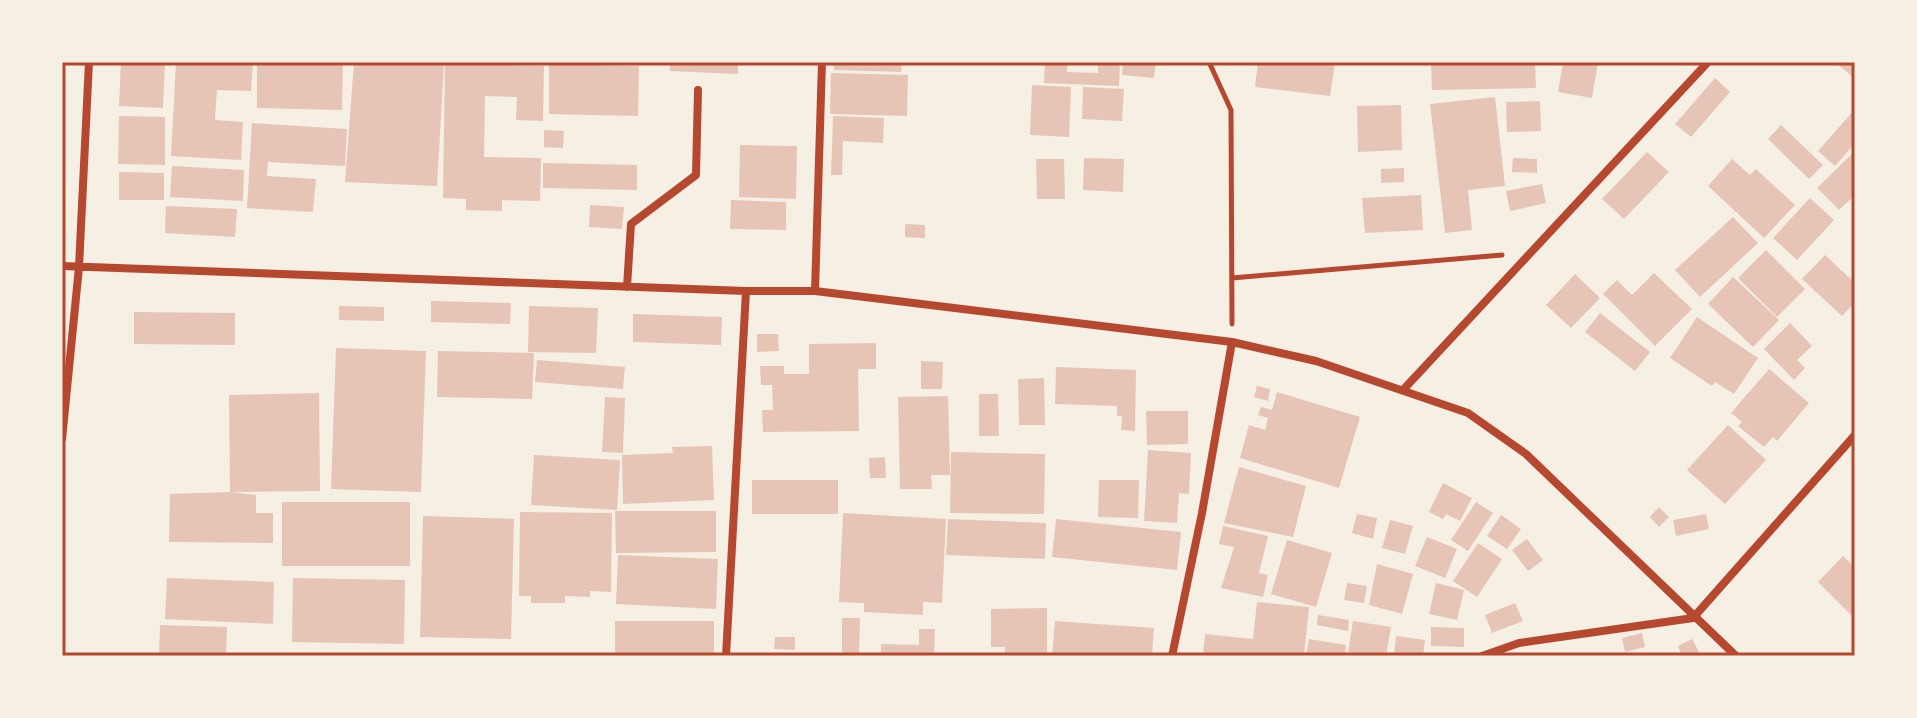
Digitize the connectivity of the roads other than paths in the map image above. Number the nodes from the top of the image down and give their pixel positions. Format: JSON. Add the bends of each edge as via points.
{"nodes":[{"id":1,"x":89,"y":62,"type":"edge"},
{"id":2,"x":822,"y":62,"type":"edge"},
{"id":3,"x":1708,"y":62,"type":"edge"},
{"id":4,"x":698,"y":90,"type":"dead end"},
{"id":5,"x":62,"y":266,"type":"edge"},
{"id":6,"x":79,"y":267,"type":"junction"},
{"id":7,"x":627,"y":287,"type":"junction"},
{"id":8,"x":746,"y":291,"type":"junction"},
{"id":9,"x":815,"y":291,"type":"junction"},
{"id":10,"x":1232,"y":342,"type":"junction"},
{"id":11,"x":1403,"y":390,"type":"junction"},
{"id":12,"x":1855,"y":435,"type":"edge"},
{"id":13,"x":62,"y":439,"type":"edge"},
{"id":14,"x":1693,"y":618,"type":"junction"},
{"id":15,"x":726,"y":656,"type":"edge"},
{"id":16,"x":1172,"y":656,"type":"edge"},
{"id":17,"x":1482,"y":656,"type":"edge"},
{"id":18,"x":1736,"y":656,"type":"edge"}],
"edges":[{"from":1,"to":6,"type":"street"},
{"from":2,"to":9,"type":"street"},
{"from":3,"to":11,"type":"street"},
{"from":4,"to":7,"type":"street","via":[[696,175],[631,224]]},
{"from":5,"to":6,"type":"street"},
{"from":6,"to":7,"type":"street"},
{"from":6,"to":13,"type":"street"},
{"from":7,"to":8,"type":"street"},
{"from":8,"to":9,"type":"street"},
{"from":8,"to":15,"type":"street"},
{"from":9,"to":10,"type":"street"},
{"from":10,"to":11,"type":"street","via":[[1316,361]]},
{"from":10,"to":16,"type":"street"},
{"from":11,"to":14,"type":"street","via":[[1468,413],[1526,454]]},
{"from":12,"to":14,"type":"street"},
{"from":14,"to":17,"type":"street","via":[[1519,643]]},
{"from":14,"to":18,"type":"street"}]}
